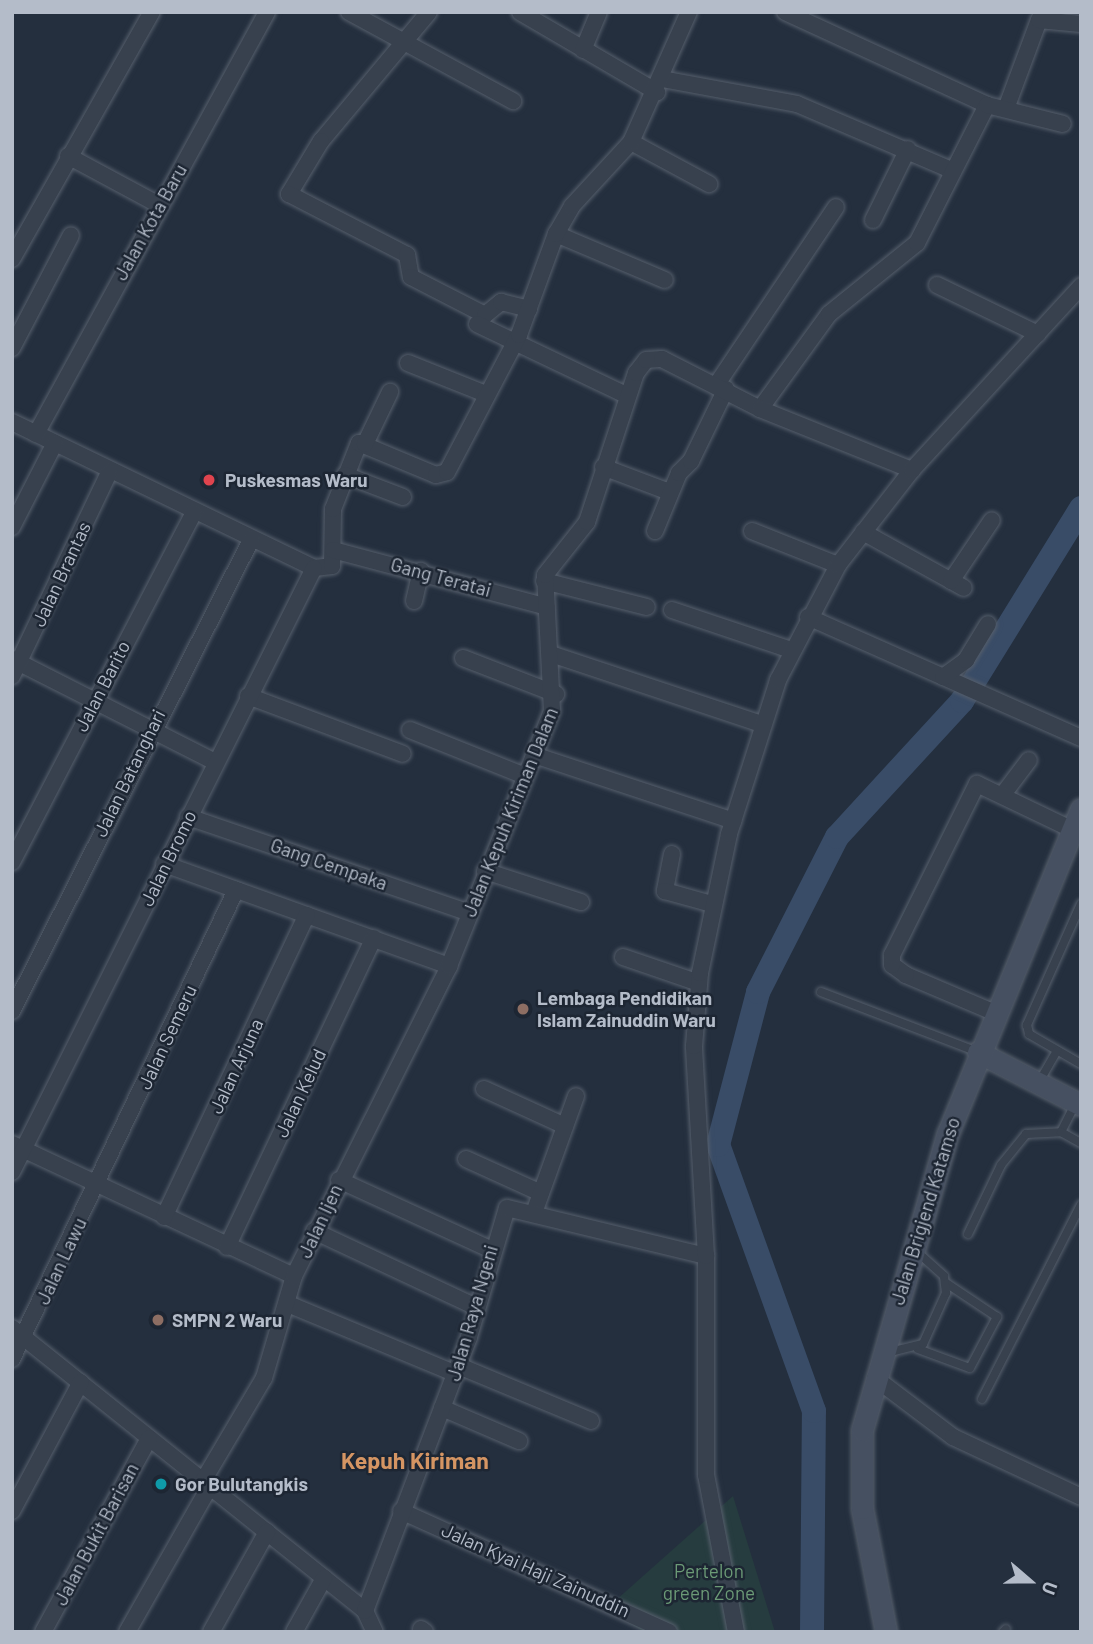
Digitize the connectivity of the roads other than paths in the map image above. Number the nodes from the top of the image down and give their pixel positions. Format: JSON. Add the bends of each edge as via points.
{"nodes":[{"id":1,"x":152,"y":12,"type":"edge"},
{"id":2,"x":267,"y":12,"type":"edge"},
{"id":3,"x":349,"y":12,"type":"edge"},
{"id":4,"x":416,"y":12,"type":"edge"},
{"id":5,"x":429,"y":12,"type":"edge"},
{"id":6,"x":520,"y":12,"type":"edge"},
{"id":7,"x":599,"y":12,"type":"edge"},
{"id":8,"x":689,"y":12,"type":"edge"},
{"id":9,"x":785,"y":12,"type":"edge"},
{"id":10,"x":1081,"y":24,"type":"edge"},
{"id":11,"x":401,"y":40,"type":"junction"},
{"id":12,"x":583,"y":50,"type":"junction"},
{"id":13,"x":659,"y":86,"type":"junction"},
{"id":14,"x":513,"y":101,"type":"dead end"},
{"id":15,"x":987,"y":105,"type":"junction"},
{"id":16,"x":1007,"y":106,"type":"junction"},
{"id":17,"x":1063,"y":124,"type":"dead end"},
{"id":18,"x":631,"y":142,"type":"junction"},
{"id":19,"x":908,"y":149,"type":"junction"},
{"id":20,"x":68,"y":156,"type":"junction"},
{"id":21,"x":953,"y":171,"type":"junction"},
{"id":22,"x":709,"y":184,"type":"dead end"},
{"id":23,"x":159,"y":205,"type":"junction"},
{"id":24,"x":836,"y":207,"type":"dead end"},
{"id":25,"x":873,"y":220,"type":"dead end"},
{"id":26,"x":556,"y":234,"type":"junction"},
{"id":27,"x":71,"y":235,"type":"dead end"},
{"id":28,"x":12,"y":259,"type":"edge"},
{"id":29,"x":665,"y":280,"type":"dead end"},
{"id":30,"x":937,"y":285,"type":"dead end"},
{"id":31,"x":1081,"y":286,"type":"edge"},
{"id":32,"x":528,"y":309,"type":"junction"},
{"id":33,"x":477,"y":324,"type":"dead end"},
{"id":34,"x":1038,"y":334,"type":"junction"},
{"id":35,"x":514,"y":345,"type":"junction"},
{"id":36,"x":12,"y":348,"type":"edge"},
{"id":37,"x":408,"y":363,"type":"dead end"},
{"id":38,"x":722,"y":386,"type":"junction"},
{"id":39,"x":390,"y":392,"type":"dead end"},
{"id":40,"x":486,"y":394,"type":"junction"},
{"id":41,"x":626,"y":395,"type":"junction"},
{"id":42,"x":760,"y":409,"type":"junction"},
{"id":43,"x":12,"y":422,"type":"edge"},
{"id":44,"x":36,"y":434,"type":"junction"},
{"id":45,"x":55,"y":443,"type":"junction"},
{"id":46,"x":365,"y":444,"type":"junction"},
{"id":47,"x":603,"y":467,"type":"junction"},
{"id":48,"x":912,"y":470,"type":"junction"},
{"id":49,"x":109,"y":473,"type":"junction"},
{"id":50,"x":345,"y":474,"type":"junction"},
{"id":51,"x":669,"y":492,"type":"junction"},
{"id":52,"x":402,"y":497,"type":"dead end"},
{"id":53,"x":194,"y":512,"type":"junction"},
{"id":54,"x":992,"y":520,"type":"dead end"},
{"id":55,"x":12,"y":527,"type":"edge"},
{"id":56,"x":655,"y":531,"type":"dead end"},
{"id":57,"x":752,"y":531,"type":"dead end"},
{"id":58,"x":863,"y":533,"type":"junction"},
{"id":59,"x":252,"y":538,"type":"junction"},
{"id":60,"x":334,"y":550,"type":"junction"},
{"id":61,"x":838,"y":565,"type":"junction"},
{"id":62,"x":314,"y":568,"type":"junction"},
{"id":63,"x":421,"y":571,"type":"junction"},
{"id":64,"x":544,"y":581,"type":"junction"},
{"id":65,"x":414,"y":601,"type":"dead end"},
{"id":66,"x":547,"y":607,"type":"junction"},
{"id":67,"x":647,"y":607,"type":"dead end"},
{"id":68,"x":672,"y":610,"type":"dead end"},
{"id":69,"x":808,"y":617,"type":"junction"},
{"id":70,"x":988,"y":624,"type":"dead end"},
{"id":71,"x":791,"y":650,"type":"junction"},
{"id":72,"x":554,"y":655,"type":"junction"},
{"id":73,"x":463,"y":658,"type":"dead end"},
{"id":74,"x":14,"y":666,"type":"edge"},
{"id":75,"x":945,"y":678,"type":"junction"},
{"id":76,"x":556,"y":694,"type":"junction"},
{"id":77,"x":248,"y":696,"type":"junction"},
{"id":78,"x":94,"y":700,"type":"junction"},
{"id":79,"x":762,"y":724,"type":"junction"},
{"id":80,"x":151,"y":728,"type":"junction"},
{"id":81,"x":410,"y":730,"type":"dead end"},
{"id":82,"x":1081,"y":738,"type":"edge"},
{"id":83,"x":403,"y":754,"type":"dead end"},
{"id":84,"x":534,"y":755,"type":"junction"},
{"id":85,"x":1029,"y":760,"type":"dead end"},
{"id":86,"x":215,"y":762,"type":"junction"},
{"id":87,"x":525,"y":776,"type":"junction"},
{"id":88,"x":1004,"y":793,"type":"junction"},
{"id":89,"x":1081,"y":809,"type":"edge"},
{"id":90,"x":188,"y":817,"type":"junction"},
{"id":91,"x":733,"y":821,"type":"junction"},
{"id":92,"x":1071,"y":829,"type":"junction"},
{"id":93,"x":672,"y":855,"type":"dead end"},
{"id":94,"x":12,"y":862,"type":"edge"},
{"id":95,"x":164,"y":864,"type":"junction"},
{"id":96,"x":485,"y":871,"type":"junction"},
{"id":97,"x":236,"y":890,"type":"junction"},
{"id":98,"x":582,"y":902,"type":"dead end"},
{"id":99,"x":712,"y":904,"type":"junction"},
{"id":100,"x":1081,"y":904,"type":"edge"},
{"id":101,"x":470,"y":913,"type":"junction"},
{"id":102,"x":307,"y":915,"type":"junction"},
{"id":103,"x":374,"y":939,"type":"junction"},
{"id":104,"x":623,"y":957,"type":"dead end"},
{"id":105,"x":450,"y":966,"type":"junction"},
{"id":106,"x":699,"y":983,"type":"junction"},
{"id":107,"x":821,"y":992,"type":"dead end"},
{"id":108,"x":12,"y":1011,"type":"edge"},
{"id":109,"x":993,"y":1012,"type":"junction"},
{"id":110,"x":1057,"y":1051,"type":"junction"},
{"id":111,"x":978,"y":1052,"type":"junction"},
{"id":112,"x":1081,"y":1064,"type":"edge"},
{"id":113,"x":1039,"y":1083,"type":"junction"},
{"id":114,"x":484,"y":1089,"type":"dead end"},
{"id":115,"x":576,"y":1096,"type":"dead end"},
{"id":116,"x":1078,"y":1104,"type":"edge"},
{"id":117,"x":565,"y":1126,"type":"junction"},
{"id":118,"x":1061,"y":1132,"type":"junction"},
{"id":119,"x":1081,"y":1143,"type":"edge"},
{"id":120,"x":19,"y":1147,"type":"edge"},
{"id":121,"x":466,"y":1159,"type":"dead end"},
{"id":122,"x":12,"y":1172,"type":"edge"},
{"id":123,"x":339,"y":1180,"type":"junction"},
{"id":124,"x":97,"y":1185,"type":"junction"},
{"id":125,"x":541,"y":1193,"type":"junction"},
{"id":126,"x":1081,"y":1205,"type":"edge"},
{"id":127,"x":535,"y":1210,"type":"junction"},
{"id":128,"x":164,"y":1217,"type":"junction"},
{"id":129,"x":314,"y":1231,"type":"junction"},
{"id":130,"x":968,"y":1234,"type":"dead end"},
{"id":131,"x":227,"y":1247,"type":"junction"},
{"id":132,"x":912,"y":1247,"type":"junction"},
{"id":133,"x":490,"y":1249,"type":"junction"},
{"id":134,"x":706,"y":1256,"type":"junction"},
{"id":135,"x":294,"y":1276,"type":"junction"},
{"id":136,"x":946,"y":1283,"type":"junction"},
{"id":137,"x":288,"y":1304,"type":"junction"},
{"id":138,"x":476,"y":1307,"type":"junction"},
{"id":139,"x":18,"y":1332,"type":"edge"},
{"id":140,"x":918,"y":1349,"type":"junction"},
{"id":141,"x":881,"y":1354,"type":"junction"},
{"id":142,"x":12,"y":1359,"type":"edge"},
{"id":143,"x":457,"y":1370,"type":"junction"},
{"id":144,"x":875,"y":1378,"type":"junction"},
{"id":145,"x":80,"y":1382,"type":"junction"},
{"id":146,"x":982,"y":1399,"type":"dead end"},
{"id":147,"x":442,"y":1408,"type":"junction"},
{"id":148,"x":591,"y":1421,"type":"dead end"},
{"id":149,"x":149,"y":1438,"type":"junction"},
{"id":150,"x":519,"y":1441,"type":"dead end"},
{"id":151,"x":206,"y":1483,"type":"junction"},
{"id":152,"x":1081,"y":1497,"type":"edge"},
{"id":153,"x":12,"y":1511,"type":"edge"},
{"id":154,"x":401,"y":1511,"type":"junction"},
{"id":155,"x":267,"y":1532,"type":"junction"},
{"id":156,"x":324,"y":1578,"type":"junction"},
{"id":157,"x":365,"y":1611,"type":"junction"},
{"id":158,"x":651,"y":1627,"type":"edge"},
{"id":159,"x":43,"y":1632,"type":"edge"},
{"id":160,"x":127,"y":1632,"type":"edge"},
{"id":161,"x":212,"y":1632,"type":"edge"},
{"id":162,"x":294,"y":1632,"type":"edge"},
{"id":163,"x":375,"y":1632,"type":"edge"},
{"id":164,"x":669,"y":1632,"type":"edge"},
{"id":165,"x":736,"y":1632,"type":"edge"},
{"id":166,"x":886,"y":1632,"type":"edge"}],
"edges":[{"from":1,"to":20,"type":"street"},
{"from":2,"to":23,"type":"street","name":"Jalan Kota Baru"},
{"from":3,"to":11,"type":"street"},
{"from":4,"to":11,"type":"street"},
{"from":5,"to":11,"type":"street"},
{"from":6,"to":12,"type":"street"},
{"from":7,"to":12,"type":"street"},
{"from":8,"to":13,"type":"street"},
{"from":9,"to":15,"type":"street"},
{"from":10,"to":16,"type":"street","via":[[1039,20]]},
{"from":11,"to":14,"type":"street"},
{"from":11,"to":32,"type":"street","via":[[321,141],[289,194],[407,255],[411,277],[485,315],[501,302]]},
{"from":12,"to":13,"type":"street"},
{"from":13,"to":18,"type":"street"},
{"from":13,"to":19,"type":"street","via":[[771,96]]},
{"from":15,"to":16,"type":"street"},
{"from":15,"to":21,"type":"street"},
{"from":16,"to":17,"type":"street"},
{"from":18,"to":22,"type":"street"},
{"from":18,"to":26,"type":"street","via":[[572,206]]},
{"from":19,"to":21,"type":"street"},
{"from":19,"to":25,"type":"street"},
{"from":20,"to":23,"type":"street"},
{"from":20,"to":28,"type":"street"},
{"from":21,"to":42,"type":"street","via":[[917,243],[829,314]]},
{"from":23,"to":44,"type":"street","name":"Jalan Kota Baru"},
{"from":24,"to":38,"type":"street"},
{"from":26,"to":29,"type":"street"},
{"from":26,"to":32,"type":"street"},
{"from":27,"to":36,"type":"street"},
{"from":30,"to":34,"type":"street"},
{"from":31,"to":34,"type":"street"},
{"from":32,"to":35,"type":"street"},
{"from":33,"to":35,"type":"street"},
{"from":34,"to":48,"type":"street"},
{"from":35,"to":40,"type":"street"},
{"from":35,"to":41,"type":"street"},
{"from":37,"to":40,"type":"street"},
{"from":38,"to":41,"type":"street","via":[[653,358]]},
{"from":38,"to":42,"type":"street"},
{"from":38,"to":51,"type":"street"},
{"from":39,"to":46,"type":"street"},
{"from":40,"to":46,"type":"street","via":[[444,474]]},
{"from":41,"to":47,"type":"street"},
{"from":42,"to":48,"type":"street"},
{"from":43,"to":44,"type":"street"},
{"from":44,"to":45,"type":"street"},
{"from":45,"to":49,"type":"street"},
{"from":45,"to":55,"type":"street"},
{"from":46,"to":50,"type":"street","via":[[355,447]]},
{"from":47,"to":51,"type":"street"},
{"from":47,"to":64,"type":"street","via":[[581,533],[551,561]]},
{"from":48,"to":58,"type":"street"},
{"from":49,"to":53,"type":"street"},
{"from":49,"to":74,"type":"street","name":"Jalan Brantas"},
{"from":50,"to":52,"type":"street"},
{"from":50,"to":60,"type":"street","via":[[331,520]]},
{"from":51,"to":56,"type":"street"},
{"from":53,"to":59,"type":"street"},
{"from":53,"to":78,"type":"street","name":"Jalan Barito"},
{"from":54,"to":58,"type":"street","via":[[957,585]]},
{"from":57,"to":61,"type":"street"},
{"from":58,"to":61,"type":"street"},
{"from":59,"to":62,"type":"street"},
{"from":59,"to":80,"type":"street","name":"Jalan Batanghari"},
{"from":60,"to":62,"type":"street","via":[[331,566]]},
{"from":60,"to":63,"type":"street","name":"Gang Teratai"},
{"from":61,"to":69,"type":"street"},
{"from":62,"to":77,"type":"street","name":"Jalan Bromo"},
{"from":63,"to":65,"type":"street"},
{"from":63,"to":66,"type":"street","name":"Gang Teratai"},
{"from":64,"to":66,"type":"street","name":"Jalan Kepuh Kiriman Dalam"},
{"from":64,"to":67,"type":"street"},
{"from":66,"to":72,"type":"street","name":"Jalan Kepuh Kiriman Dalam"},
{"from":68,"to":71,"type":"street"},
{"from":69,"to":71,"type":"street"},
{"from":69,"to":75,"type":"street"},
{"from":70,"to":75,"type":"street","via":[[967,660]]},
{"from":71,"to":79,"type":"street"},
{"from":72,"to":76,"type":"street","name":"Jalan Kepuh Kiriman Dalam"},
{"from":72,"to":79,"type":"street"},
{"from":73,"to":76,"type":"street"},
{"from":74,"to":78,"type":"street"},
{"from":75,"to":82,"type":"street"},
{"from":76,"to":84,"type":"street","name":"Jalan Kepuh Kiriman Dalam"},
{"from":77,"to":83,"type":"street"},
{"from":77,"to":86,"type":"street","name":"Jalan Bromo"},
{"from":78,"to":80,"type":"street"},
{"from":78,"to":94,"type":"street","name":"Jalan Barito"},
{"from":79,"to":91,"type":"street"},
{"from":80,"to":86,"type":"street"},
{"from":80,"to":108,"type":"street","name":"Jalan Batanghari"},
{"from":81,"to":87,"type":"street"},
{"from":84,"to":87,"type":"street","name":"Jalan Kepuh Kiriman Dalam"},
{"from":84,"to":91,"type":"street"},
{"from":85,"to":88,"type":"street"},
{"from":86,"to":90,"type":"street","name":"Jalan Bromo"},
{"from":87,"to":96,"type":"street","name":"Jalan Kepuh Kiriman Dalam"},
{"from":88,"to":92,"type":"street"},
{"from":88,"to":109,"type":"street","via":[[983,783],[975,786],[892,955],[892,965],[905,975]]},
{"from":89,"to":92,"type":"street","name":"Jalan Brigjend Katamso"},
{"from":90,"to":95,"type":"street","name":"Jalan Bromo"},
{"from":90,"to":101,"type":"street","name":"Gang Cempaka"},
{"from":91,"to":99,"type":"street"},
{"from":92,"to":109,"type":"street","name":"Jalan Brigjend Katamso"},
{"from":93,"to":99,"type":"street","via":[[665,891]]},
{"from":95,"to":97,"type":"street"},
{"from":95,"to":120,"type":"street","name":"Jalan Bromo"},
{"from":96,"to":98,"type":"street"},
{"from":96,"to":101,"type":"street","name":"Jalan Kepuh Kiriman Dalam"},
{"from":97,"to":102,"type":"street"},
{"from":97,"to":124,"type":"street","name":"Jalan Semeru"},
{"from":99,"to":106,"type":"street"},
{"from":100,"to":110,"type":"lane","via":[[1027,1025]]},
{"from":101,"to":105,"type":"street","name":"Jalan Kepuh Kiriman Dalam"},
{"from":102,"to":103,"type":"street"},
{"from":102,"to":128,"type":"street","name":"Jalan Arjuna"},
{"from":103,"to":105,"type":"street"},
{"from":103,"to":131,"type":"street","name":"Jalan Kelud"},
{"from":104,"to":106,"type":"street"},
{"from":105,"to":123,"type":"street","name":"Jalan Ijen"},
{"from":106,"to":134,"type":"street","via":[[694,1046]]},
{"from":107,"to":111,"type":"lane"},
{"from":109,"to":111,"type":"street","name":"Jalan Brigjend Katamso"},
{"from":110,"to":112,"type":"lane"},
{"from":110,"to":113,"type":"lane"},
{"from":111,"to":113,"type":"street"},
{"from":111,"to":132,"type":"street","name":"Jalan Brigjend Katamso"},
{"from":113,"to":116,"type":"street"},
{"from":114,"to":117,"type":"street"},
{"from":115,"to":117,"type":"street"},
{"from":116,"to":118,"type":"lane"},
{"from":117,"to":125,"type":"street"},
{"from":118,"to":119,"type":"lane"},
{"from":118,"to":130,"type":"lane","via":[[1032,1130],[1010,1151]]},
{"from":120,"to":122,"type":"street","name":"Jalan Bromo"},
{"from":120,"to":124,"type":"street"},
{"from":121,"to":125,"type":"street"},
{"from":123,"to":129,"type":"street","name":"Jalan Ijen"},
{"from":123,"to":133,"type":"street"},
{"from":124,"to":128,"type":"street"},
{"from":124,"to":139,"type":"street","name":"Jalan Lawu"},
{"from":125,"to":127,"type":"street"},
{"from":126,"to":146,"type":"lane"},
{"from":127,"to":133,"type":"street","name":"Jalan Raya Ngeni","via":[[507,1208]]},
{"from":127,"to":134,"type":"street","name":"Jalan Raya Ngeni","via":[[605,1234]]},
{"from":128,"to":131,"type":"street"},
{"from":129,"to":135,"type":"street","name":"Jalan Ijen"},
{"from":129,"to":138,"type":"street"},
{"from":131,"to":135,"type":"street"},
{"from":132,"to":136,"type":"lane"},
{"from":132,"to":141,"type":"street","name":"Jalan Brigjend Katamso"},
{"from":133,"to":138,"type":"street","name":"Jalan Raya Ngeni"},
{"from":134,"to":165,"type":"street","via":[[706,1475]]},
{"from":135,"to":137,"type":"street","name":"Jalan Ijen"},
{"from":136,"to":140,"type":"lane"},
{"from":136,"to":140,"type":"lane","via":[[997,1317],[970,1368]]},
{"from":137,"to":143,"type":"street"},
{"from":137,"to":151,"type":"street","name":"Jalan Ijen","via":[[264,1378]]},
{"from":138,"to":143,"type":"street","name":"Jalan Raya Ngeni"},
{"from":139,"to":142,"type":"street","name":"Jalan Lawu"},
{"from":139,"to":145,"type":"street"},
{"from":140,"to":141,"type":"lane"},
{"from":141,"to":144,"type":"street","name":"Jalan Brigjend Katamso"},
{"from":143,"to":147,"type":"street","name":"Jalan Raya Ngeni"},
{"from":143,"to":148,"type":"street"},
{"from":144,"to":152,"type":"street","via":[[953,1437]]},
{"from":144,"to":166,"type":"street","name":"Jalan Brigjend Katamso","via":[[862,1430],[859,1483]]},
{"from":145,"to":149,"type":"street"},
{"from":145,"to":153,"type":"street"},
{"from":147,"to":150,"type":"street"},
{"from":147,"to":154,"type":"street","name":"Jalan Raya Ngeni"},
{"from":149,"to":151,"type":"street"},
{"from":149,"to":159,"type":"street","name":"Jalan Bukit Barisan"},
{"from":151,"to":155,"type":"street"},
{"from":151,"to":160,"type":"street","name":"Jalan Ijen"},
{"from":154,"to":157,"type":"street","name":"Jalan Raya Ngeni"},
{"from":154,"to":158,"type":"street","name":"Jalan Kyai Haji Zainuddin"},
{"from":155,"to":156,"type":"street"},
{"from":155,"to":161,"type":"street"},
{"from":156,"to":157,"type":"street"},
{"from":156,"to":162,"type":"street"},
{"from":157,"to":163,"type":"street"},
{"from":158,"to":164,"type":"street","name":"Jalan Kyai Haji Zainuddin"}]}
